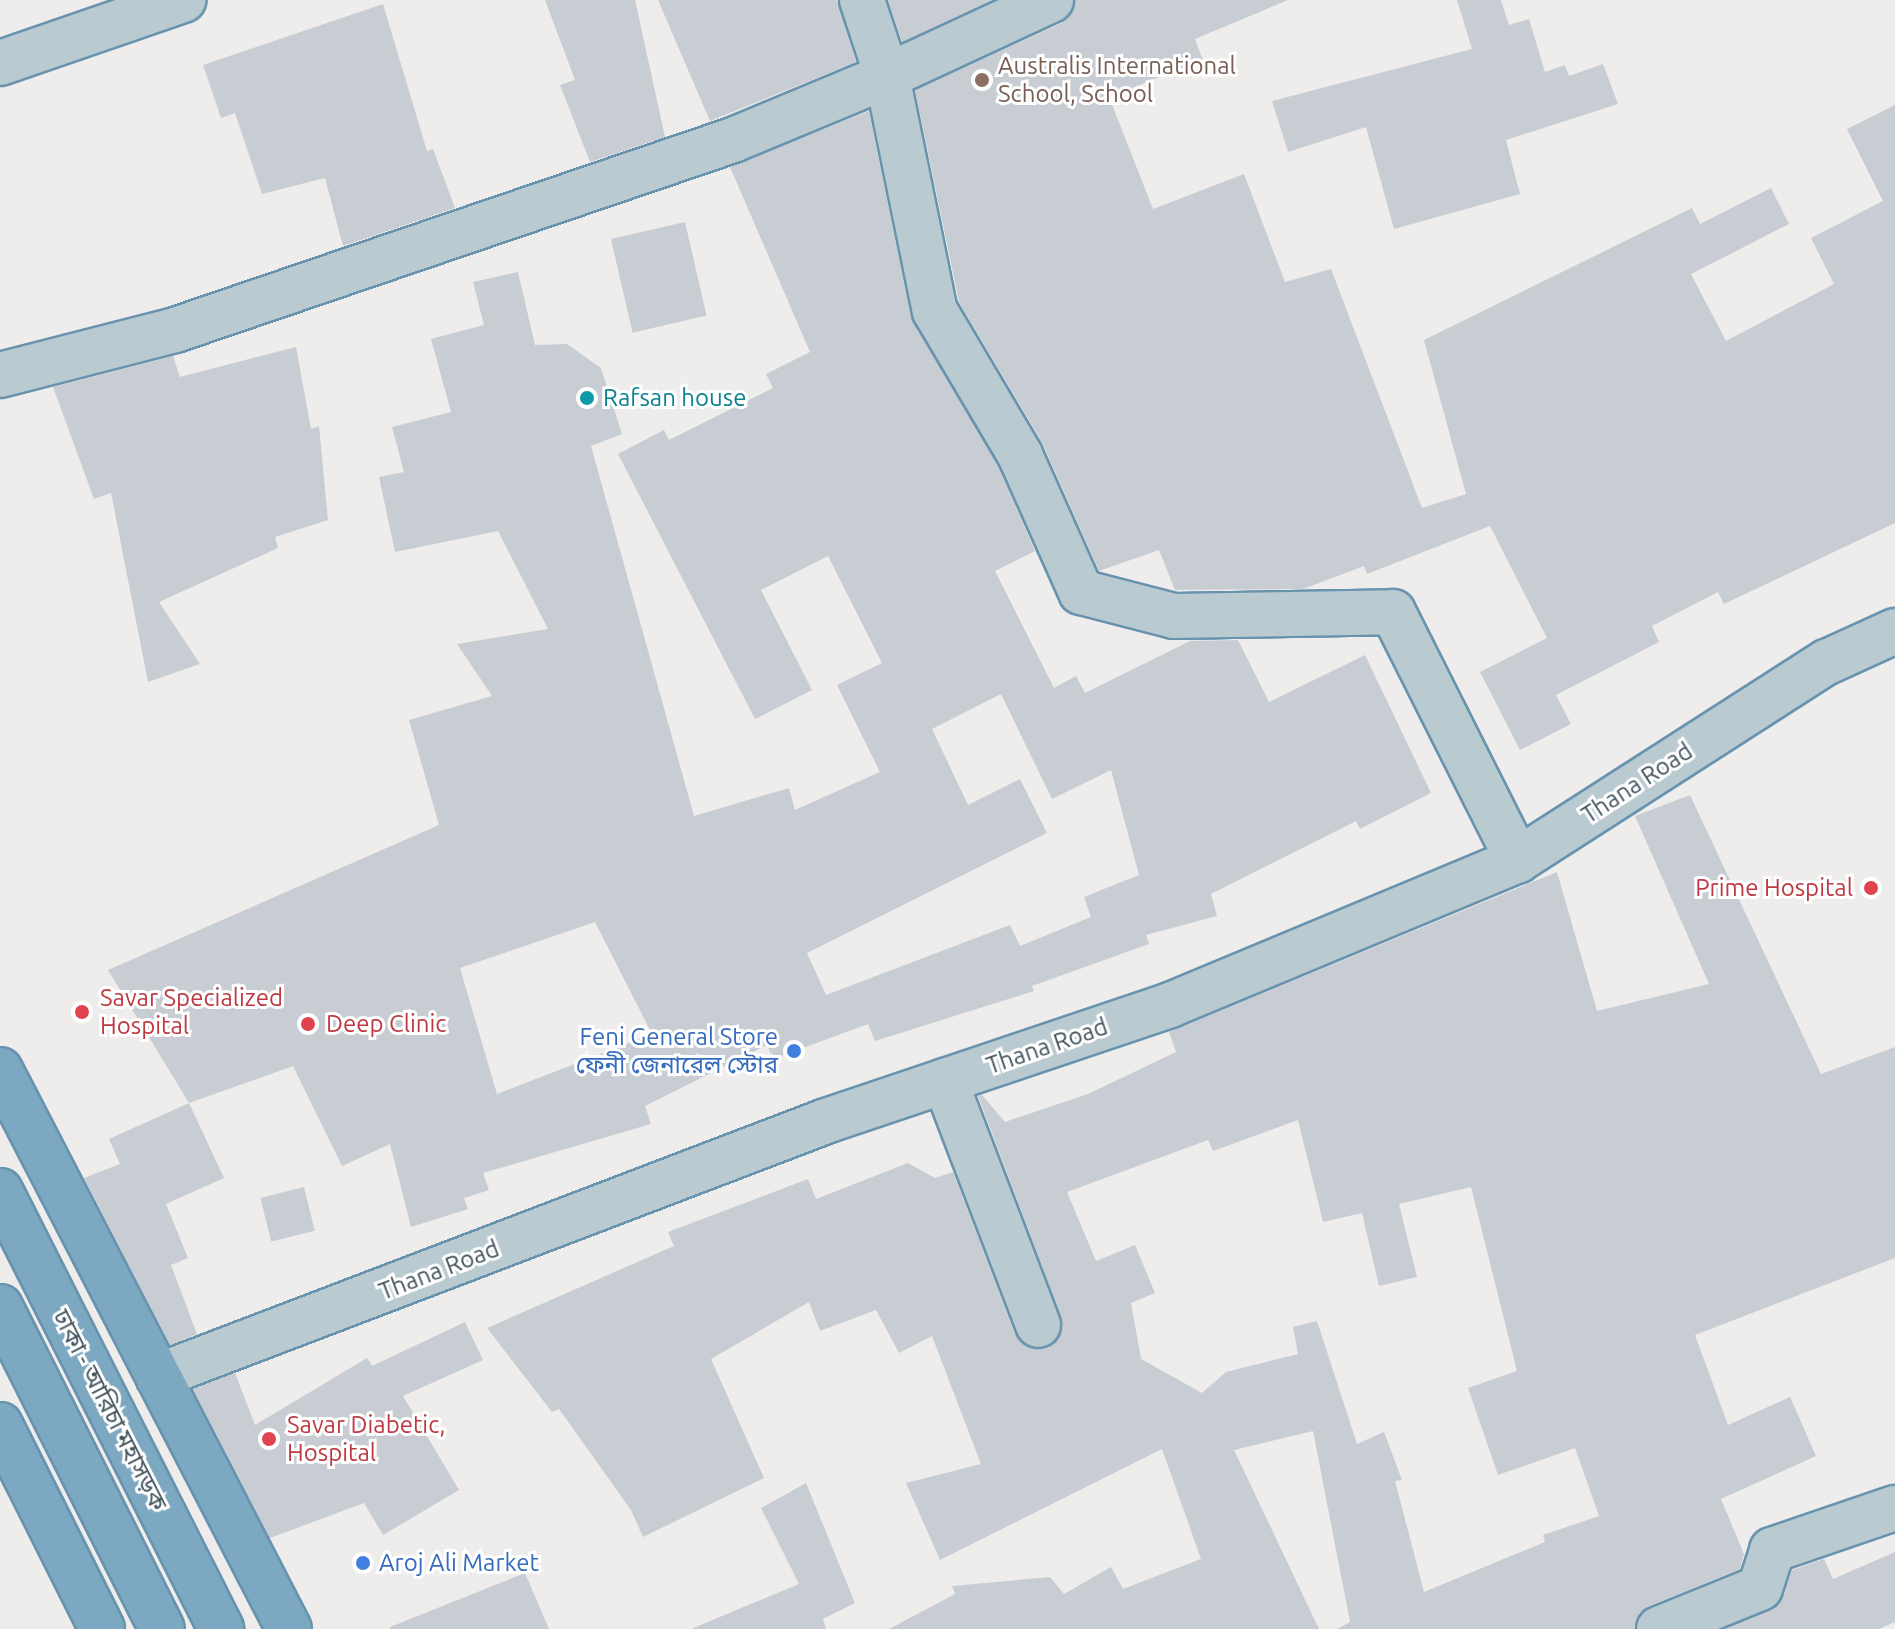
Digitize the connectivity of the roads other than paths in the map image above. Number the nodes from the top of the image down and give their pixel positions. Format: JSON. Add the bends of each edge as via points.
{"nodes":[{"id":1,"x":183,"y":0,"type":"edge"},
{"id":2,"x":862,"y":0,"type":"edge"},
{"id":3,"x":1051,"y":0,"type":"edge"},
{"id":4,"x":0,"y":63,"type":"edge"},
{"id":5,"x":887,"y":76,"type":"junction"},
{"id":6,"x":0,"y":375,"type":"edge"},
{"id":7,"x":1895,"y":631,"type":"edge"},
{"id":8,"x":1518,"y":860,"type":"junction"},
{"id":9,"x":0,"y":1070,"type":"edge"},
{"id":10,"x":945,"y":1081,"type":"junction"},
{"id":11,"x":0,"y":1191,"type":"edge"},
{"id":12,"x":0,"y":1307,"type":"edge"},
{"id":13,"x":1038,"y":1325,"type":"dead end"},
{"id":14,"x":158,"y":1376,"type":"junction"},
{"id":15,"x":0,"y":1425,"type":"edge"},
{"id":16,"x":1895,"y":1508,"type":"edge"},
{"id":17,"x":102,"y":1629,"type":"edge"},
{"id":18,"x":162,"y":1629,"type":"edge"},
{"id":19,"x":221,"y":1629,"type":"edge"},
{"id":20,"x":289,"y":1629,"type":"edge"},
{"id":21,"x":1659,"y":1629,"type":"edge"}],
"edges":[{"from":1,"to":4,"type":"street"},
{"from":2,"to":5,"type":"street"},
{"from":3,"to":5,"type":"street"},
{"from":5,"to":6,"type":"street","via":[[733,140],[175,330]]},
{"from":5,"to":8,"type":"street","via":[[935,311],[1020,455],[1081,592],[1174,616],[1393,612]]},
{"from":7,"to":8,"type":"street","name":"Thana Road","via":[[1827,662]]},
{"from":8,"to":10,"type":"street","name":"Thana Road","via":[[1170,1005]]},
{"from":9,"to":14,"type":"highway"},
{"from":10,"to":13,"type":"street"},
{"from":10,"to":14,"type":"street","name":"Thana Road","via":[[826,1121]]},
{"from":11,"to":19,"type":"highway","name":"ঢাকা - আরিচা মহাসড়ক"},
{"from":12,"to":18,"type":"highway"},
{"from":14,"to":20,"type":"highway"},
{"from":15,"to":17,"type":"highway"},
{"from":16,"to":21,"type":"street","via":[[1772,1550],[1760,1588]]}]}
